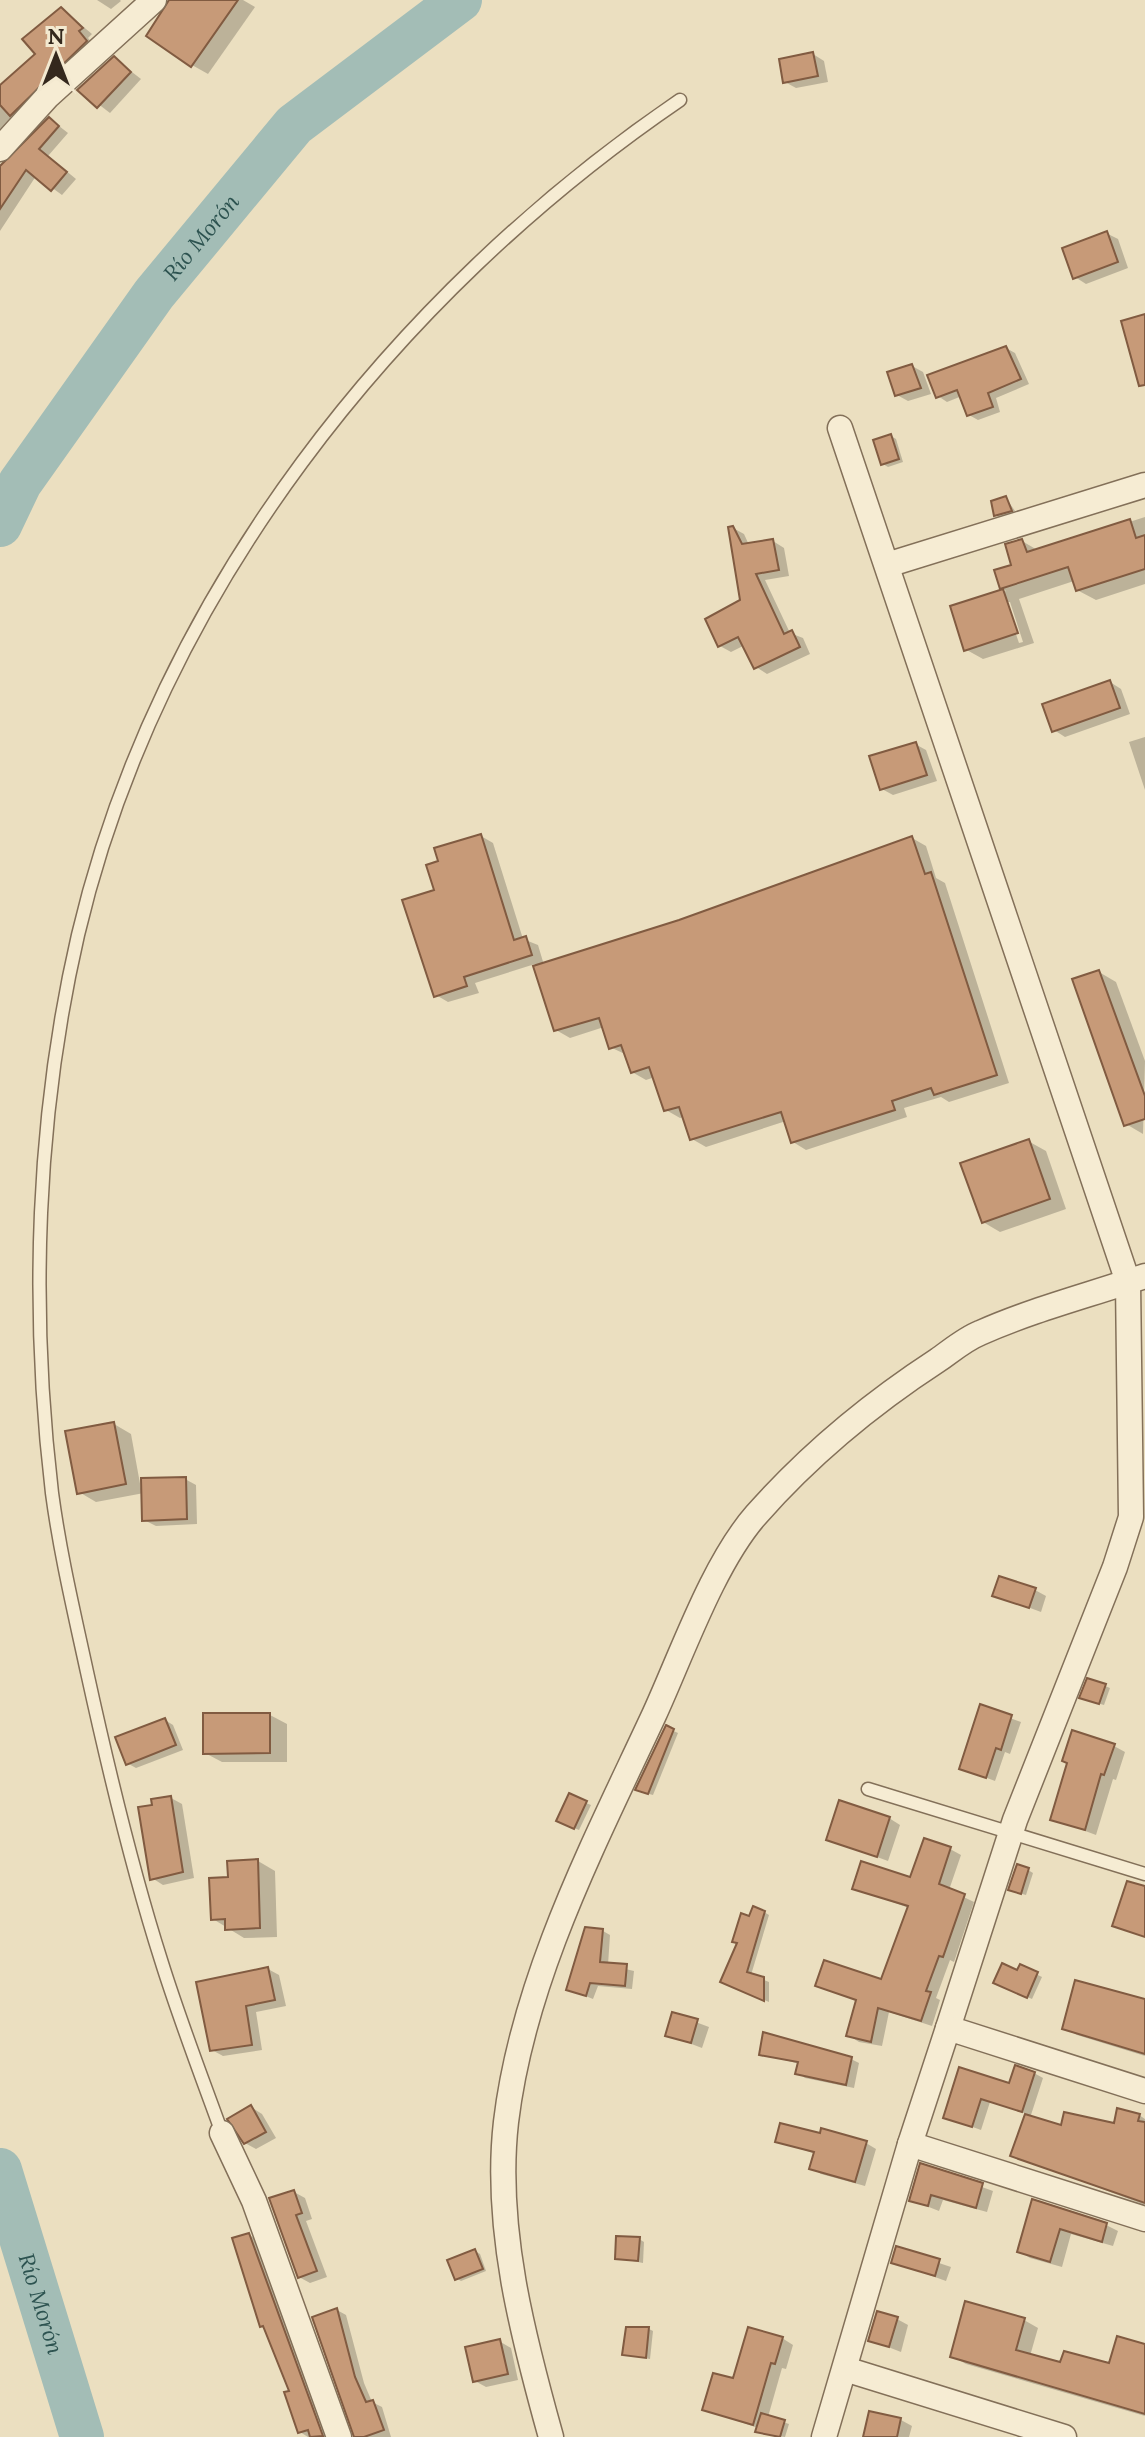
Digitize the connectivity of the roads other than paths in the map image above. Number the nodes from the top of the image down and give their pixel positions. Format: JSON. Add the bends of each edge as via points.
{"nodes":[{"id":1,"x":154,"y":0,"type":"edge"},
{"id":2,"x":680,"y":100,"type":"dead end"},
{"id":3,"x":0,"y":149,"type":"edge"},
{"id":4,"x":840,"y":428,"type":"dead end"},
{"id":5,"x":1145,"y":485,"type":"edge"},
{"id":6,"x":887,"y":565,"type":"junction"},
{"id":7,"x":1137,"y":1279,"type":"edge"},
{"id":8,"x":868,"y":1789,"type":"dead end"},
{"id":9,"x":1011,"y":1835,"type":"junction"},
{"id":10,"x":1145,"y":1874,"type":"edge"},
{"id":11,"x":948,"y":2028,"type":"junction"},
{"id":12,"x":1145,"y":2091,"type":"edge"},
{"id":13,"x":222,"y":2133,"type":"joint"},
{"id":14,"x":910,"y":2144,"type":"junction"},
{"id":15,"x":1145,"y":2219,"type":"edge"},
{"id":16,"x":845,"y":2369,"type":"junction"},
{"id":17,"x":339,"y":2437,"type":"edge"},
{"id":18,"x":551,"y":2437,"type":"edge"},
{"id":19,"x":824,"y":2437,"type":"edge"},
{"id":20,"x":1064,"y":2437,"type":"edge"}],
"edges":[{"from":1,"to":3,"type":"street","via":[[48,96]]},
{"from":2,"to":13,"type":"lane","via":[[564,184],[458,280],[362,386],[281,495],[212,603],[154,718],[111,826],[78,938],[48,1117],[42,1198],[41,1359],[52,1493],[62,1560],[160,1959]]},
{"from":4,"to":6,"type":"street"},
{"from":5,"to":6,"type":"street"},
{"from":6,"to":7,"type":"street"},
{"from":7,"to":9,"type":"street","via":[[1131,1517]]},
{"from":7,"to":18,"type":"street","via":[[1060,1301],[977,1334],[892,1390],[754,1516],[701,1610],[555,1940],[521,2042],[506,2124],[514,2275],[529,2359]]},
{"from":8,"to":9,"type":"lane"},
{"from":9,"to":10,"type":"lane"},
{"from":9,"to":11,"type":"street"},
{"from":11,"to":12,"type":"street"},
{"from":11,"to":14,"type":"street"},
{"from":13,"to":17,"type":"street","via":[[254,2201]]},
{"from":14,"to":15,"type":"street"},
{"from":14,"to":16,"type":"street"},
{"from":16,"to":19,"type":"street"},
{"from":16,"to":20,"type":"street"}]}
